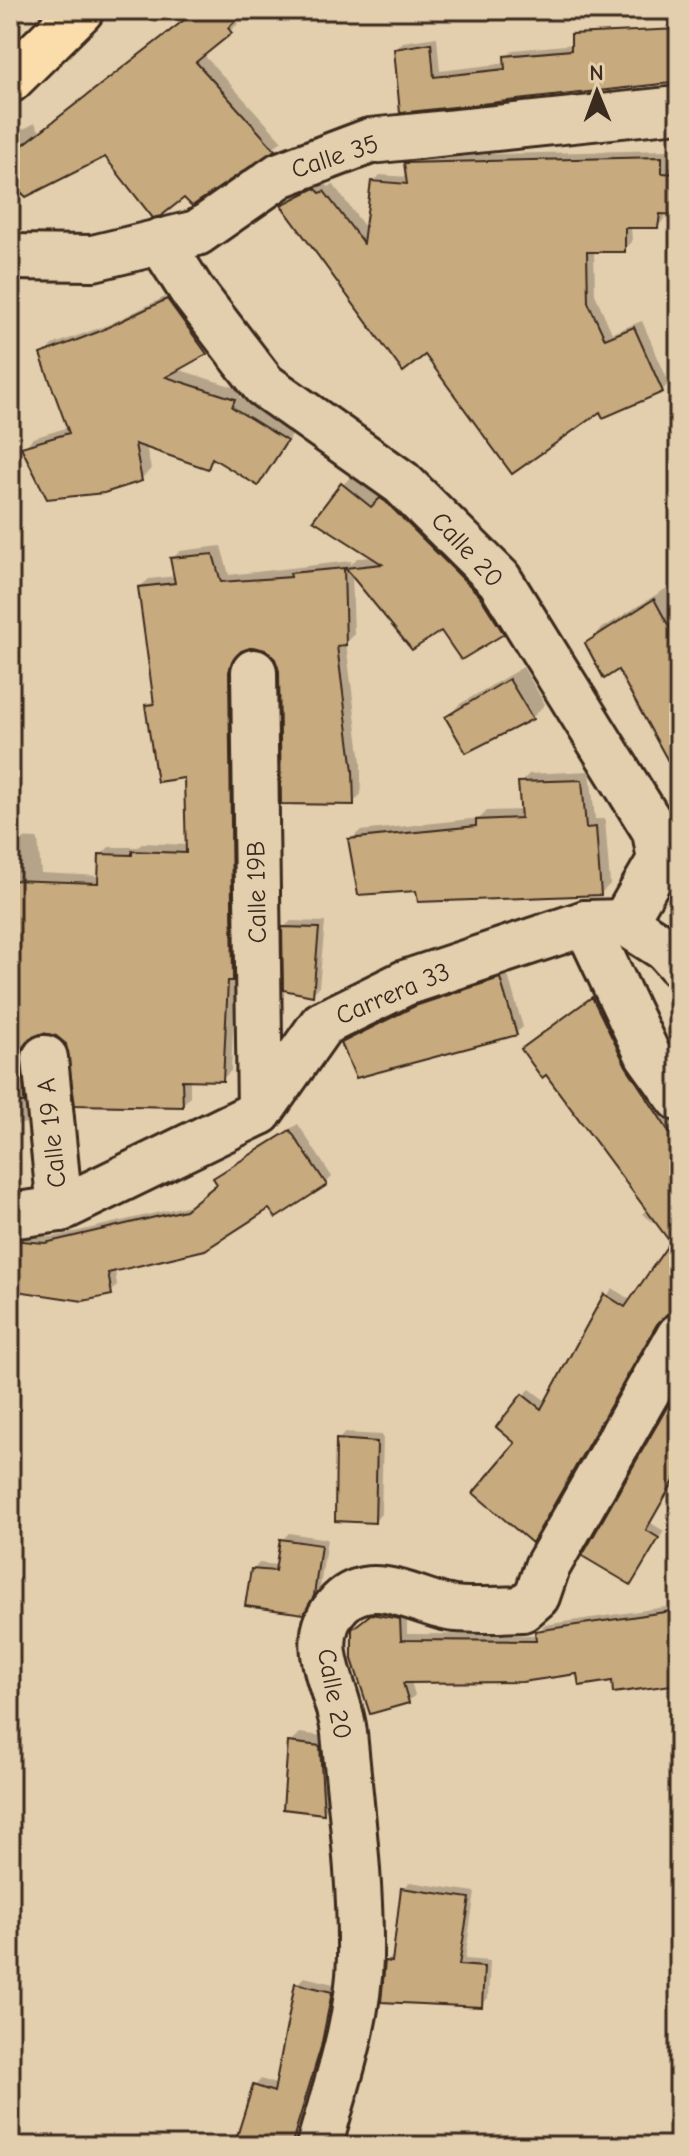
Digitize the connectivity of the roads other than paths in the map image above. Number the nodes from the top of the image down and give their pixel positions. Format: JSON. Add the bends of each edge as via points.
{"nodes":[{"id":1,"x":81,"y":10,"type":"edge"},
{"id":2,"x":10,"y":80,"type":"edge"},
{"id":3,"x":679,"y":109,"type":"edge"},
{"id":4,"x":160,"y":241,"type":"junction"},
{"id":5,"x":10,"y":257,"type":"edge"},
{"id":6,"x":254,"y":672,"type":"dead end"},
{"id":7,"x":605,"y":922,"type":"junction"},
{"id":8,"x":679,"y":964,"type":"edge"},
{"id":9,"x":45,"y":1058,"type":"dead end"},
{"id":10,"x":679,"y":1098,"type":"edge"},
{"id":11,"x":260,"y":1112,"type":"junction"},
{"id":12,"x":60,"y":1209,"type":"junction"},
{"id":13,"x":10,"y":1216,"type":"edge"},
{"id":14,"x":679,"y":1336,"type":"edge"},
{"id":15,"x":319,"y":2146,"type":"edge"}],
"edges":[{"from":1,"to":2,"type":"main road"},
{"from":3,"to":4,"type":"street","name":"Calle 35","via":[[370,141],[280,175],[197,233]]},
{"from":4,"to":5,"type":"street","name":"Calle 35","via":[[93,258]]},
{"from":4,"to":7,"type":"street","name":"Calle 20","via":[[264,385],[402,483],[499,579],[655,831],[660,860]]},
{"from":6,"to":11,"type":"street","name":"Calle 19B"},
{"from":7,"to":8,"type":"street","via":[[666,949]]},
{"from":7,"to":10,"type":"street","via":[[648,1055]]},
{"from":7,"to":11,"type":"street","name":"Carrera 33","via":[[405,983],[322,1024]]},
{"from":9,"to":12,"type":"street","name":"Calle 19 A"},
{"from":11,"to":12,"type":"street","name":"Carrera 33"},
{"from":12,"to":13,"type":"street","name":"Carrera 33"},
{"from":14,"to":15,"type":"street","name":"Calle 20","via":[[547,1567],[537,1596],[522,1609],[452,1609],[373,1588],[341,1601],[323,1629],[324,1662],[342,1710],[360,1959],[350,2035]]}]}
